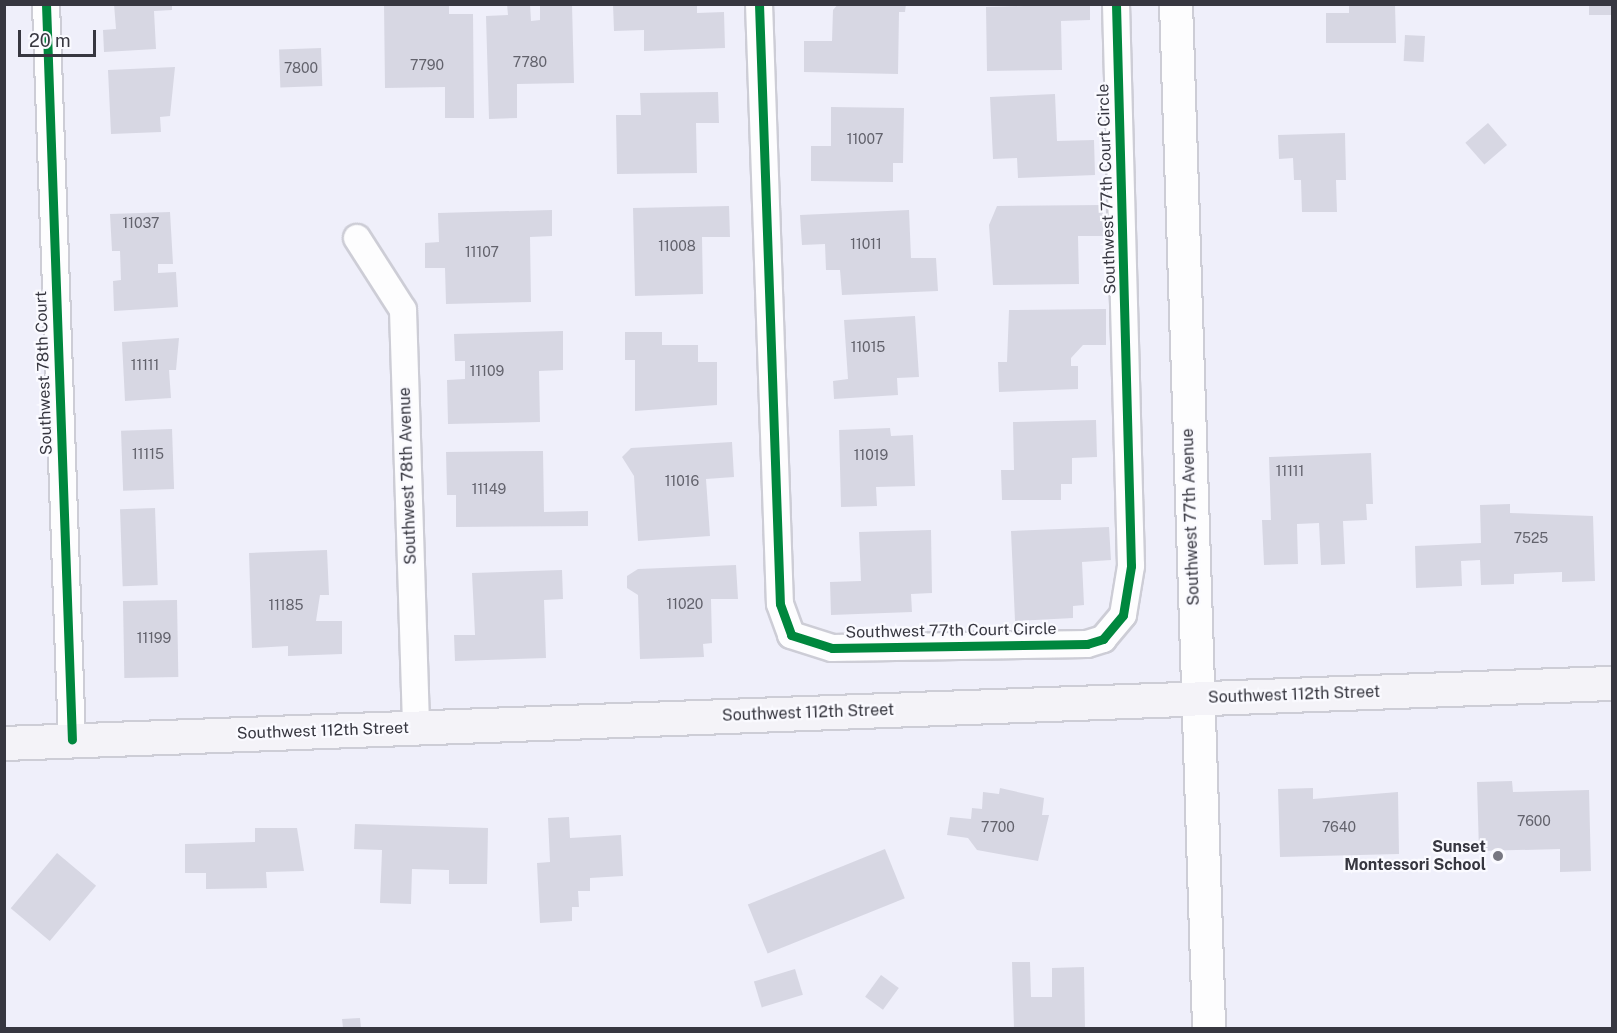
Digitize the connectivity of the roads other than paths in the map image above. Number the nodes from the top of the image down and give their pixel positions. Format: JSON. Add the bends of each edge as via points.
{"nodes":[{"id":1,"x":46,"y":4,"type":"edge"},
{"id":2,"x":759,"y":4,"type":"edge"},
{"id":3,"x":1116,"y":4,"type":"edge"},
{"id":4,"x":1176,"y":4,"type":"edge"},
{"id":5,"x":357,"y":238,"type":"dead end"},
{"id":6,"x":1612,"y":683,"type":"edge"},
{"id":7,"x":1197,"y":698,"type":"junction"},
{"id":8,"x":416,"y":728,"type":"junction"},
{"id":9,"x":72,"y":740,"type":"junction"},
{"id":10,"x":4,"y":743,"type":"edge"},
{"id":11,"x":1209,"y":1029,"type":"edge"}],
"edges":[{"from":1,"to":9,"type":"street","name":"Southwest 78th Court"},
{"from":2,"to":3,"type":"street","name":"Southwest 77th Court Circle","via":[[780,604],[791,635],[832,648],[1088,644],[1103,639],[1123,615],[1131,566]]},
{"from":4,"to":7,"type":"street","name":"Southwest 77th Avenue"},
{"from":5,"to":8,"type":"street","name":"Southwest 78th Avenue","via":[[403,310]]},
{"from":6,"to":7,"type":"main road","name":"Southwest 112th Street"},
{"from":7,"to":8,"type":"main road","name":"Southwest 112th Street"},
{"from":7,"to":11,"type":"street","name":"Southwest 77th Avenue"},
{"from":8,"to":9,"type":"main road","name":"Southwest 112th Street"},
{"from":9,"to":10,"type":"main road","name":"Southwest 112th Street"}]}
